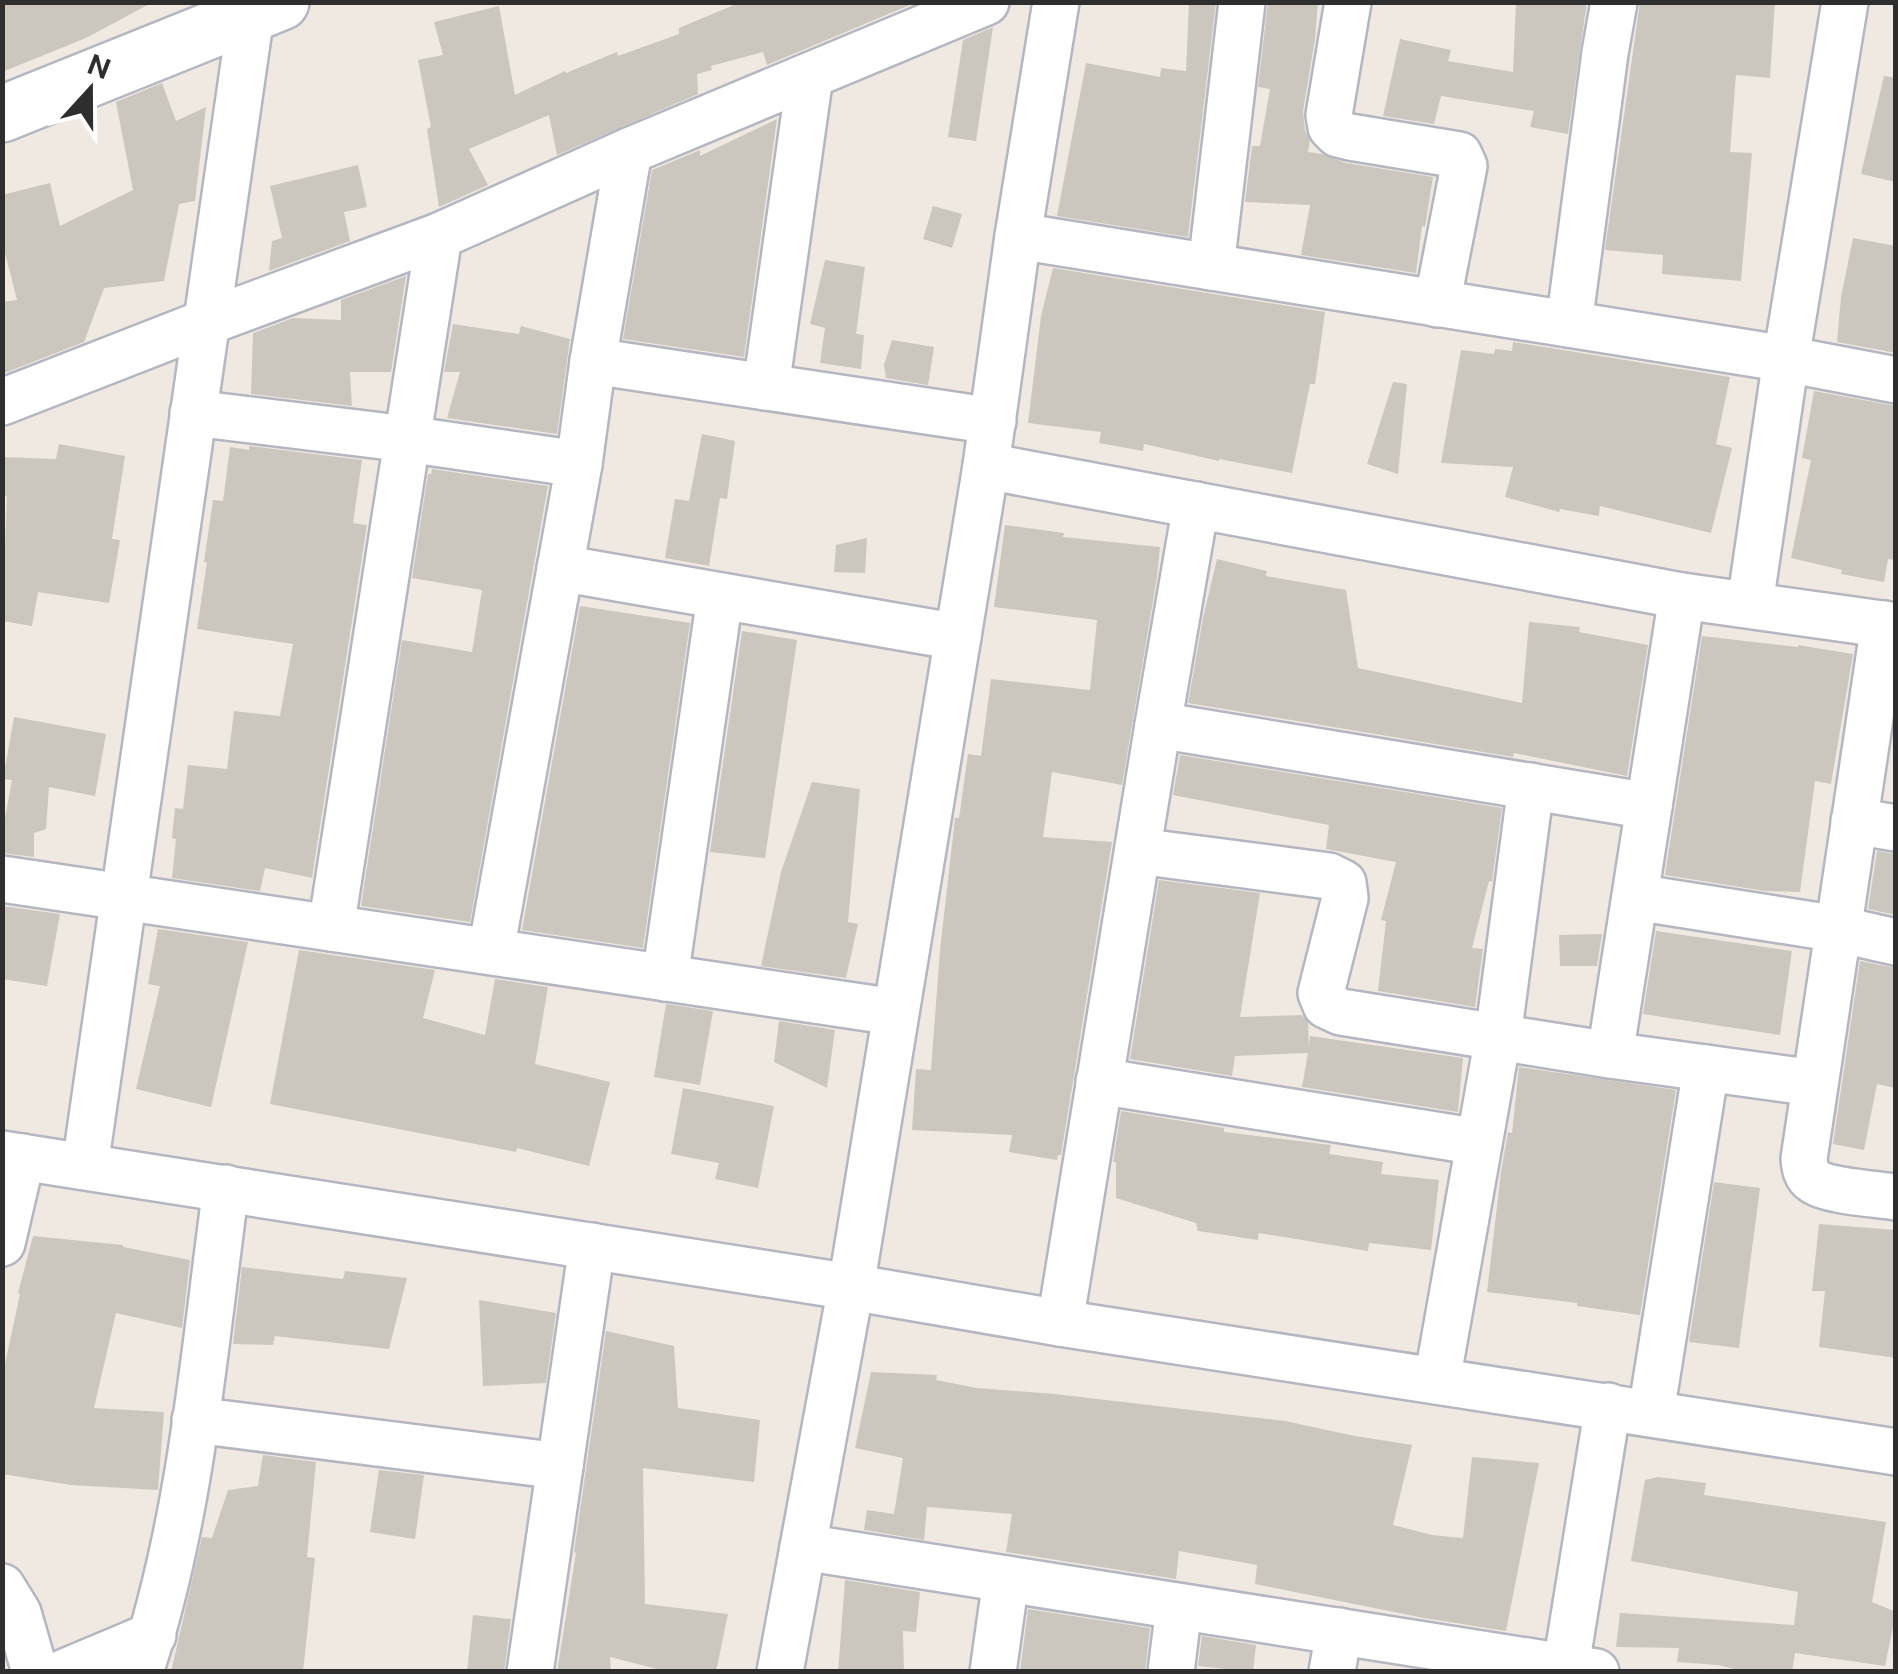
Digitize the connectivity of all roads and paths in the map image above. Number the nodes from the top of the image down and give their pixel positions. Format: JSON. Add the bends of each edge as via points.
{"nodes":[{"id":1,"x":986,"y":2,"type":"edge"},
{"id":2,"x":1056,"y":2,"type":"edge"},
{"id":3,"x":1242,"y":2,"type":"edge"},
{"id":4,"x":1348,"y":2,"type":"edge"},
{"id":5,"x":1614,"y":2,"type":"edge"},
{"id":6,"x":1845,"y":2,"type":"edge"},
{"id":7,"x":266,"y":9,"type":"edge"},
{"id":8,"x":810,"y":76,"type":"junction"},
{"id":9,"x":2,"y":114,"type":"edge"},
{"id":10,"x":629,"y":151,"type":"junction"},
{"id":11,"x":439,"y":236,"type":"junction"},
{"id":12,"x":1018,"y":236,"type":"junction"},
{"id":13,"x":1211,"y":267,"type":"junction"},
{"id":14,"x":1436,"y":304,"type":"junction"},
{"id":15,"x":206,"y":322,"type":"junction"},
{"id":16,"x":1568,"y":324,"type":"junction"},
{"id":17,"x":1786,"y":359,"type":"junction"},
{"id":18,"x":593,"y":361,"type":"junction"},
{"id":19,"x":1896,"y":380,"type":"edge"},
{"id":20,"x":766,"y":387,"type":"junction"},
{"id":21,"x":2,"y":402,"type":"edge"},
{"id":22,"x":193,"y":413,"type":"junction"},
{"id":23,"x":992,"y":421,"type":"junction"},
{"id":24,"x":407,"y":439,"type":"junction"},
{"id":25,"x":579,"y":464,"type":"junction"},
{"id":26,"x":986,"y":466,"type":"junction"},
{"id":27,"x":1196,"y":505,"type":"junction"},
{"id":28,"x":560,"y":568,"type":"junction"},
{"id":29,"x":1682,"y":596,"type":"junction"},
{"id":30,"x":720,"y":597,"type":"junction"},
{"id":31,"x":1750,"y":604,"type":"junction"},
{"id":32,"x":1890,"y":625,"type":"edge"},
{"id":33,"x":958,"y":636,"type":"junction"},
{"id":34,"x":1158,"y":725,"type":"junction"},
{"id":35,"x":1531,"y":786,"type":"junction"},
{"id":36,"x":1649,"y":806,"type":"junction"},
{"id":37,"x":1875,"y":825,"type":"edge"},
{"id":38,"x":1138,"y":852,"type":"junction"},
{"id":39,"x":2,"y":879,"type":"edge"},
{"id":40,"x":124,"y":897,"type":"junction"},
{"id":41,"x":1635,"y":897,"type":"junction"},
{"id":42,"x":332,"y":928,"type":"junction"},
{"id":43,"x":1838,"y":930,"type":"junction"},
{"id":44,"x":1896,"y":942,"type":"edge"},
{"id":45,"x":490,"y":952,"type":"junction"},
{"id":46,"x":665,"y":978,"type":"junction"},
{"id":47,"x":896,"y":1012,"type":"junction"},
{"id":48,"x":1498,"y":1038,"type":"junction"},
{"id":49,"x":1610,"y":1055,"type":"junction"},
{"id":50,"x":1706,"y":1068,"type":"junction"},
{"id":51,"x":1099,"y":1080,"type":"junction"},
{"id":52,"x":1815,"y":1083,"type":"junction"},
{"id":53,"x":1478,"y":1142,"type":"junction"},
{"id":54,"x":12,"y":1156,"type":"edge"},
{"id":55,"x":85,"y":1166,"type":"junction"},
{"id":56,"x":226,"y":1188,"type":"junction"},
{"id":57,"x":1896,"y":1197,"type":"edge"},
{"id":58,"x":2,"y":1243,"type":"edge"},
{"id":59,"x":592,"y":1246,"type":"junction"},
{"id":60,"x":850,"y":1286,"type":"junction"},
{"id":61,"x":1060,"y":1323,"type":"junction"},
{"id":62,"x":1437,"y":1380,"type":"junction"},
{"id":63,"x":1630,"y":1410,"type":"junction"},
{"id":64,"x":196,"y":1420,"type":"junction"},
{"id":65,"x":1896,"y":1452,"type":"edge"},
{"id":66,"x":560,"y":1466,"type":"junction"},
{"id":67,"x":803,"y":1547,"type":"junction"},
{"id":68,"x":1006,"y":1579,"type":"junction"},
{"id":69,"x":2,"y":1586,"type":"edge"},
{"id":70,"x":1179,"y":1607,"type":"junction"},
{"id":71,"x":1335,"y":1652,"type":"edge"},
{"id":72,"x":146,"y":1653,"type":"edge"},
{"id":73,"x":1576,"y":1670,"type":"edge"},
{"id":74,"x":35,"y":1672,"type":"edge"},
{"id":75,"x":65,"y":1672,"type":"edge"},
{"id":76,"x":530,"y":1672,"type":"edge"},
{"id":77,"x":780,"y":1672,"type":"edge"},
{"id":78,"x":993,"y":1672,"type":"edge"},
{"id":79,"x":1170,"y":1672,"type":"edge"}],
"edges":[{"from":1,"to":8,"type":"street"},
{"from":2,"to":12,"type":"street"},
{"from":3,"to":13,"type":"street"},
{"from":4,"to":14,"type":"street","via":[[1331,128],[1350,138],[1463,160]]},
{"from":5,"to":16,"type":"street"},
{"from":6,"to":17,"type":"street"},
{"from":7,"to":9,"type":"street"},
{"from":7,"to":15,"type":"street"},
{"from":8,"to":10,"type":"street"},
{"from":8,"to":20,"type":"street"},
{"from":10,"to":11,"type":"street"},
{"from":10,"to":18,"type":"street"},
{"from":11,"to":15,"type":"street"},
{"from":11,"to":24,"type":"street"},
{"from":12,"to":13,"type":"street"},
{"from":12,"to":23,"type":"street"},
{"from":13,"to":14,"type":"street"},
{"from":14,"to":16,"type":"street"},
{"from":15,"to":21,"type":"street"},
{"from":15,"to":22,"type":"street"},
{"from":16,"to":17,"type":"street"},
{"from":17,"to":19,"type":"street"},
{"from":17,"to":31,"type":"street"},
{"from":18,"to":20,"type":"street"},
{"from":18,"to":25,"type":"street"},
{"from":20,"to":23,"type":"street"},
{"from":22,"to":24,"type":"street"},
{"from":22,"to":40,"type":"street"},
{"from":23,"to":26,"type":"street"},
{"from":24,"to":25,"type":"street"},
{"from":24,"to":42,"type":"street"},
{"from":25,"to":28,"type":"street"},
{"from":26,"to":27,"type":"street"},
{"from":26,"to":33,"type":"street"},
{"from":27,"to":29,"type":"street"},
{"from":27,"to":34,"type":"street"},
{"from":28,"to":30,"type":"street"},
{"from":28,"to":45,"type":"street"},
{"from":29,"to":31,"type":"street"},
{"from":29,"to":36,"type":"street"},
{"from":30,"to":33,"type":"street"},
{"from":30,"to":46,"type":"street"},
{"from":31,"to":32,"type":"street"},
{"from":32,"to":37,"type":"street"},
{"from":33,"to":47,"type":"street"},
{"from":34,"to":35,"type":"street"},
{"from":34,"to":38,"type":"street"},
{"from":35,"to":36,"type":"street"},
{"from":35,"to":48,"type":"street"},
{"from":36,"to":41,"type":"street"},
{"from":37,"to":43,"type":"street"},
{"from":38,"to":48,"type":"street","via":[[1329,876],[1342,884],[1345,898],[1321,994],[1326,1005]]},
{"from":38,"to":51,"type":"street"},
{"from":39,"to":40,"type":"street"},
{"from":40,"to":42,"type":"street"},
{"from":40,"to":55,"type":"street"},
{"from":41,"to":43,"type":"street"},
{"from":41,"to":49,"type":"street"},
{"from":42,"to":45,"type":"street"},
{"from":43,"to":44,"type":"street"},
{"from":43,"to":52,"type":"street"},
{"from":45,"to":46,"type":"street"},
{"from":46,"to":47,"type":"street"},
{"from":47,"to":60,"type":"street"},
{"from":48,"to":49,"type":"street"},
{"from":48,"to":53,"type":"street"},
{"from":49,"to":50,"type":"street"},
{"from":50,"to":52,"type":"street"},
{"from":50,"to":63,"type":"street"},
{"from":51,"to":53,"type":"street"},
{"from":51,"to":61,"type":"street"},
{"from":52,"to":57,"type":"street","via":[[1806,1172],[1827,1187]]},
{"from":53,"to":62,"type":"street"},
{"from":54,"to":55,"type":"street"},
{"from":54,"to":58,"type":"street"},
{"from":55,"to":56,"type":"street"},
{"from":56,"to":59,"type":"street"},
{"from":56,"to":64,"type":"street"},
{"from":59,"to":60,"type":"street"},
{"from":59,"to":66,"type":"street"},
{"from":60,"to":61,"type":"street"},
{"from":60,"to":67,"type":"street"},
{"from":61,"to":62,"type":"street"},
{"from":62,"to":63,"type":"street"},
{"from":63,"to":65,"type":"street"},
{"from":63,"to":73,"type":"street"},
{"from":64,"to":66,"type":"street"},
{"from":64,"to":72,"type":"street","via":[[174,1548]]},
{"from":66,"to":76,"type":"street"},
{"from":67,"to":68,"type":"street"},
{"from":67,"to":77,"type":"street"},
{"from":68,"to":70,"type":"street"},
{"from":68,"to":78,"type":"street"},
{"from":69,"to":74,"type":"street","via":[[18,1613]]},
{"from":70,"to":71,"type":"street"},
{"from":70,"to":79,"type":"street"},
{"from":71,"to":73,"type":"street"},
{"from":72,"to":75,"type":"street"}]}
